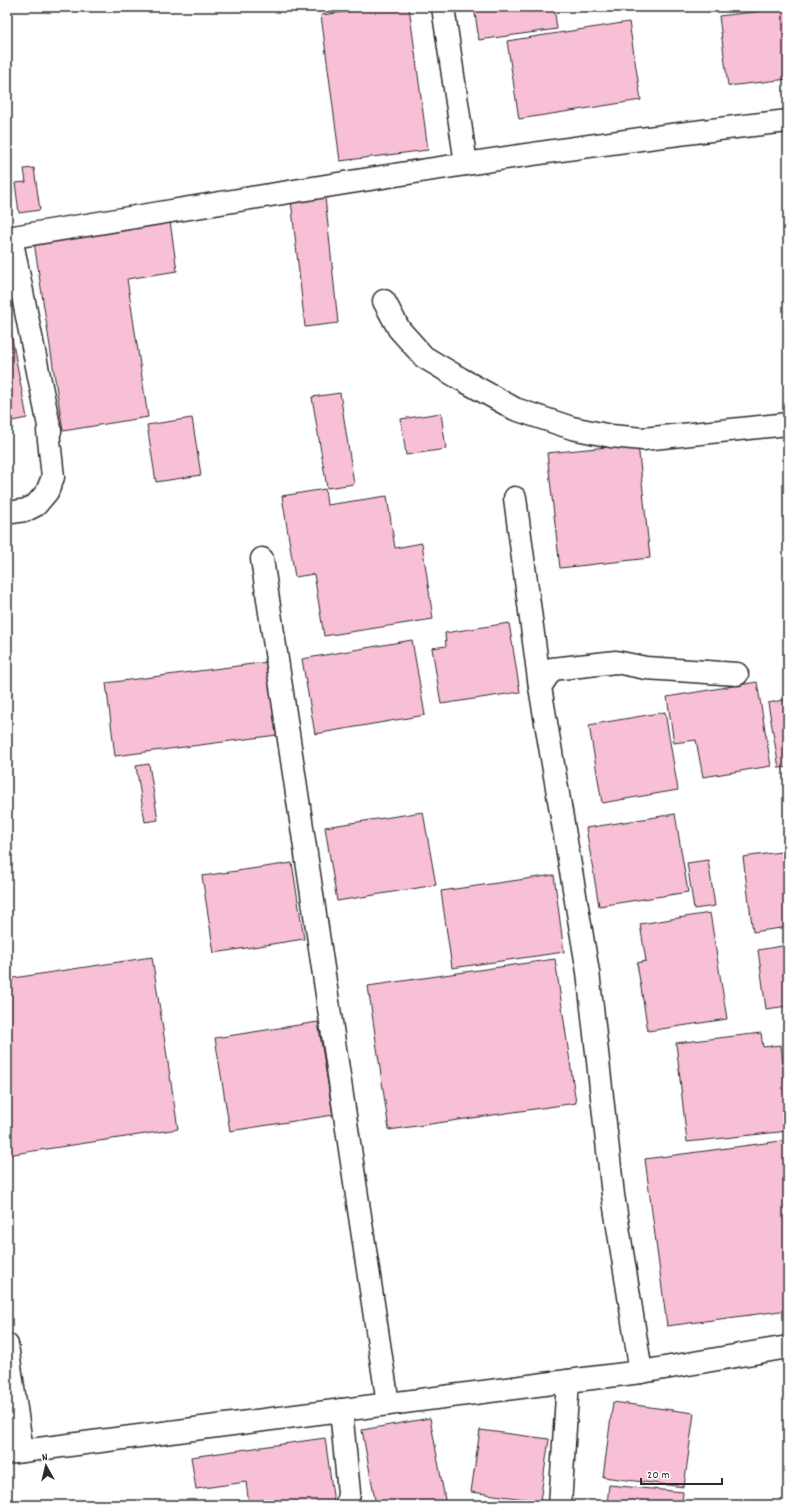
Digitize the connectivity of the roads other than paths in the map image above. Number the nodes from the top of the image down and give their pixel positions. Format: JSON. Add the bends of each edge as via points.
{"nodes":[{"id":1,"x":443,"y":7,"type":"edge"},
{"id":2,"x":788,"y":121,"type":"edge"},
{"id":3,"x":466,"y":164,"type":"junction"},
{"id":4,"x":9,"y":237,"type":"edge"},
{"id":5,"x":384,"y":301,"type":"dead end"},
{"id":6,"x":788,"y":424,"type":"edge"},
{"id":7,"x":515,"y":498,"type":"dead end"},
{"id":8,"x":7,"y":513,"type":"edge"},
{"id":9,"x":262,"y":559,"type":"dead end"},
{"id":10,"x":737,"y":674,"type":"dead end"},
{"id":11,"x":540,"y":687,"type":"junction"},
{"id":12,"x":7,"y":1345,"type":"edge"},
{"id":13,"x":788,"y":1347,"type":"edge"},
{"id":14,"x":641,"y":1372,"type":"junction"},
{"id":15,"x":568,"y":1381,"type":"junction"},
{"id":16,"x":388,"y":1404,"type":"junction"},
{"id":17,"x":341,"y":1410,"type":"junction"},
{"id":18,"x":15,"y":1452,"type":"edge"},
{"id":19,"x":347,"y":1505,"type":"edge"},
{"id":20,"x":560,"y":1505,"type":"edge"}],
"edges":[{"from":1,"to":3,"type":"street"},
{"from":2,"to":3,"type":"street","via":[[682,132]]},
{"from":3,"to":4,"type":"street"},
{"from":4,"to":8,"type":"street","via":[[50,431],[53,477],[47,492],[36,505],[26,510]]},
{"from":5,"to":6,"type":"street","via":[[399,329],[424,357],[515,409],[572,428],[643,439]]},
{"from":7,"to":11,"type":"street"},
{"from":9,"to":16,"type":"street"},
{"from":10,"to":11,"type":"street","via":[[646,668],[616,662],[552,669]]},
{"from":11,"to":14,"type":"street","via":[[588,972],[613,1195]]},
{"from":12,"to":18,"type":"street"},
{"from":13,"to":14,"type":"street"},
{"from":14,"to":15,"type":"street"},
{"from":15,"to":16,"type":"street"},
{"from":15,"to":20,"type":"street"},
{"from":16,"to":17,"type":"street"},
{"from":17,"to":18,"type":"street"},
{"from":17,"to":19,"type":"street","via":[[349,1493]]}]}
